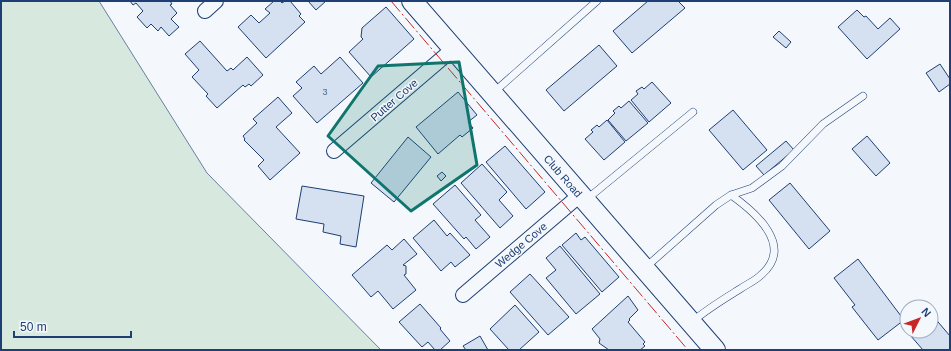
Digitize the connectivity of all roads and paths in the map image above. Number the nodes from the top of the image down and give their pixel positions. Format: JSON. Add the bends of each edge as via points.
{"nodes":[{"id":1,"x":216,"y":1,"type":"edge"},
{"id":2,"x":412,"y":1,"type":"edge"},
{"id":3,"x":597,"y":1,"type":"edge"},
{"id":4,"x":205,"y":11,"type":"dead end"},
{"id":5,"x":454,"y":49,"type":"junction"},
{"id":6,"x":492,"y":94,"type":"junction"},
{"id":7,"x":863,"y":96,"type":"dead end"},
{"id":8,"x":693,"y":112,"type":"dead end"},
{"id":9,"x":334,"y":151,"type":"dead end"},
{"id":10,"x":731,"y":195,"type":"junction"},
{"id":11,"x":583,"y":198,"type":"junction"},
{"id":12,"x":644,"y":269,"type":"junction"},
{"id":13,"x":463,"y":295,"type":"dead end"},
{"id":14,"x":691,"y":322,"type":"junction"},
{"id":15,"x":715,"y":350,"type":"edge"}],
"edges":[{"from":1,"to":4,"type":"street"},
{"from":2,"to":5,"type":"street","name":"Club Road"},
{"from":3,"to":6,"type":"lane"},
{"from":5,"to":6,"type":"street","name":"Club Road"},
{"from":5,"to":9,"type":"street","name":"Putter Cove"},
{"from":6,"to":11,"type":"street","name":"Club Road"},
{"from":7,"to":10,"type":"lane","via":[[823,124],[797,152],[770,175],[752,188]]},
{"from":8,"to":11,"type":"lane"},
{"from":10,"to":12,"type":"lane","via":[[716,205]]},
{"from":10,"to":14,"type":"lane","via":[[758,216],[772,239],[774,256],[761,275]]},
{"from":11,"to":12,"type":"street","name":"Club Road"},
{"from":11,"to":13,"type":"street","name":"Wedge Cove"},
{"from":12,"to":14,"type":"street","name":"Club Road"},
{"from":14,"to":15,"type":"street","name":"Club Road"}]}
